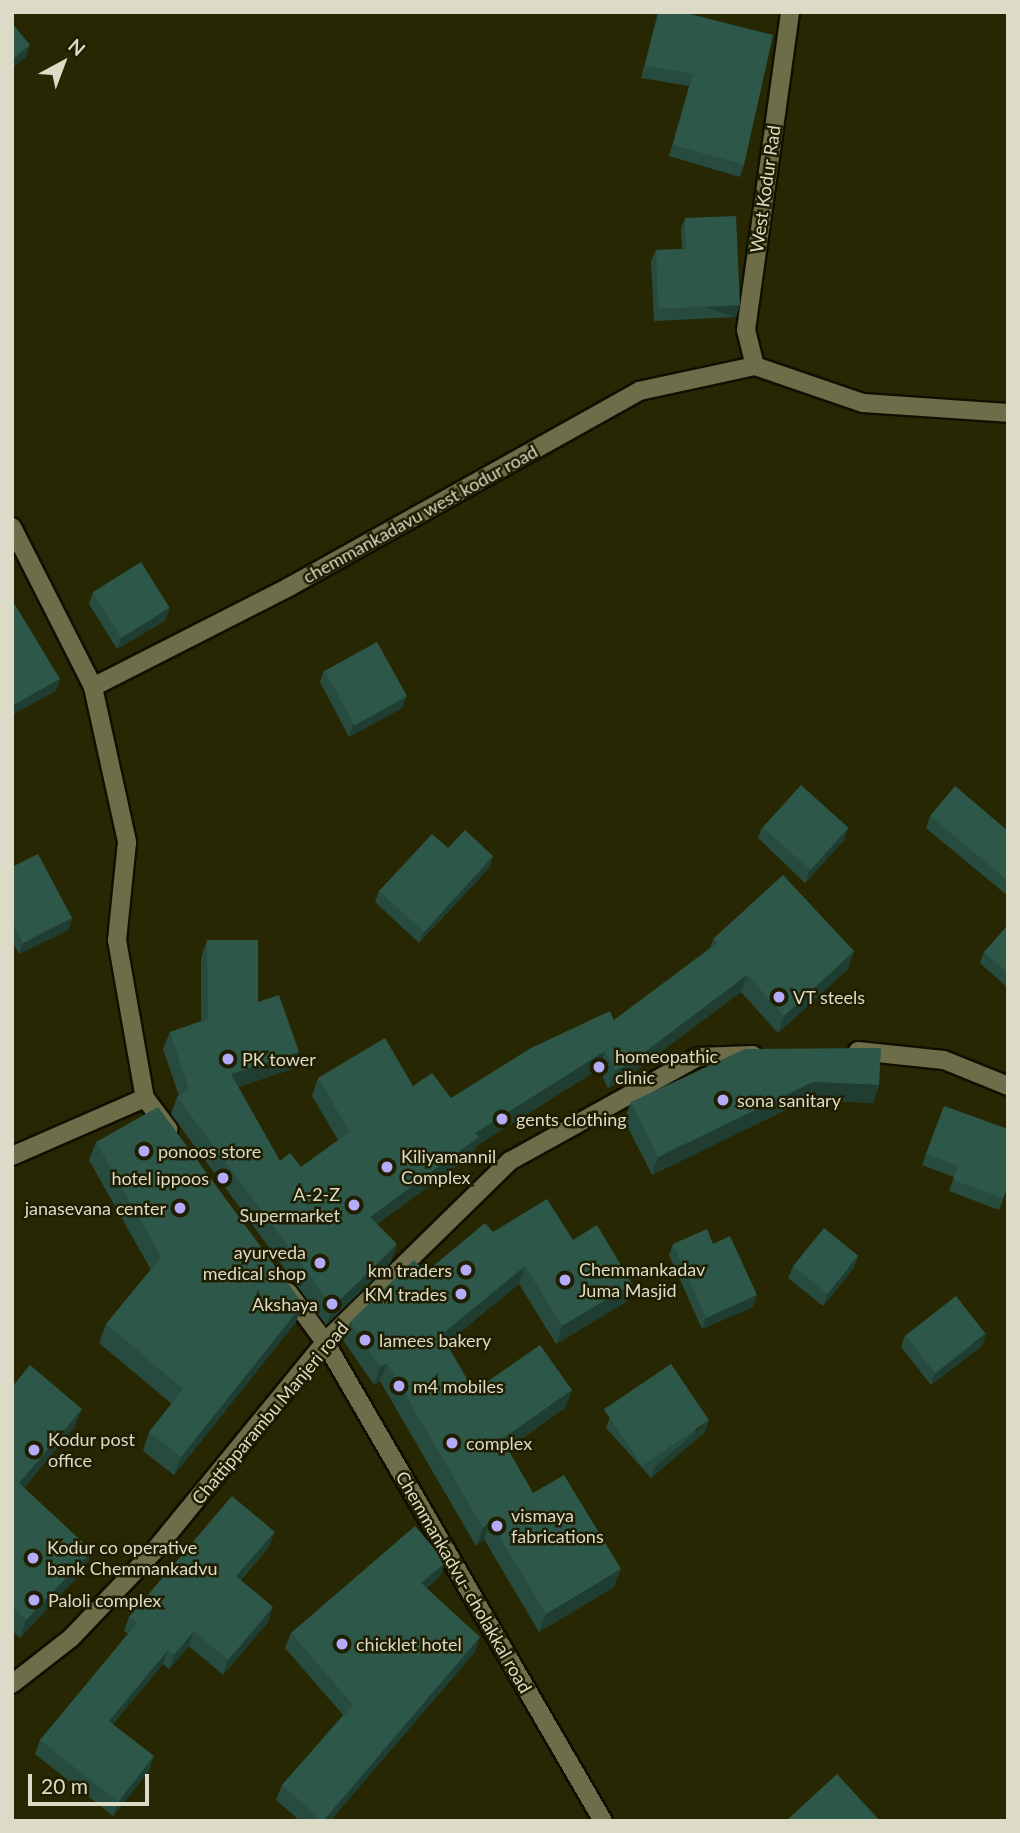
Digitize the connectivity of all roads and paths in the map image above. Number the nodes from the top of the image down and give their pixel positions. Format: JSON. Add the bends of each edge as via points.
{"nodes":[{"id":1,"x":790,"y":12,"type":"edge"},
{"id":2,"x":755,"y":366,"type":"junction"},
{"id":3,"x":1008,"y":413,"type":"edge"},
{"id":4,"x":12,"y":527,"type":"edge"},
{"id":5,"x":93,"y":687,"type":"junction"},
{"id":6,"x":832,"y":1052,"type":"edge"},
{"id":7,"x":779,"y":1054,"type":"edge"},
{"id":8,"x":1008,"y":1086,"type":"edge"},
{"id":9,"x":145,"y":1098,"type":"junction"},
{"id":10,"x":178,"y":1143,"type":"edge"},
{"id":11,"x":12,"y":1156,"type":"edge"},
{"id":12,"x":276,"y":1276,"type":"edge"},
{"id":13,"x":325,"y":1342,"type":"junction"},
{"id":14,"x":12,"y":1684,"type":"edge"},
{"id":15,"x":603,"y":1821,"type":"edge"}],
"edges":[{"from":1,"to":2,"type":"street","name":"West Kodur Rad","via":[[746,330]]},
{"from":2,"to":3,"type":"street","via":[[863,403]]},
{"from":2,"to":5,"type":"street","name":"chemmankadavu west kodur road","via":[[639,391],[289,587]]},
{"from":4,"to":5,"type":"street"},
{"from":5,"to":9,"type":"street","via":[[127,842],[117,940]]},
{"from":6,"to":8,"type":"street","via":[[944,1060]]},
{"from":7,"to":13,"type":"street","name":"Chattipparambu Manjeri road","via":[[698,1057],[510,1161]]},
{"from":9,"to":10,"type":"street"},
{"from":9,"to":11,"type":"street"},
{"from":12,"to":13,"type":"street","name":"Chemmankadvu- cholakkal road"},
{"from":13,"to":14,"type":"street","name":"Chattipparambu Manjeri road","via":[[155,1550],[71,1639]]},
{"from":13,"to":15,"type":"street","name":"Chemmankadvu- cholakkal road"}]}
